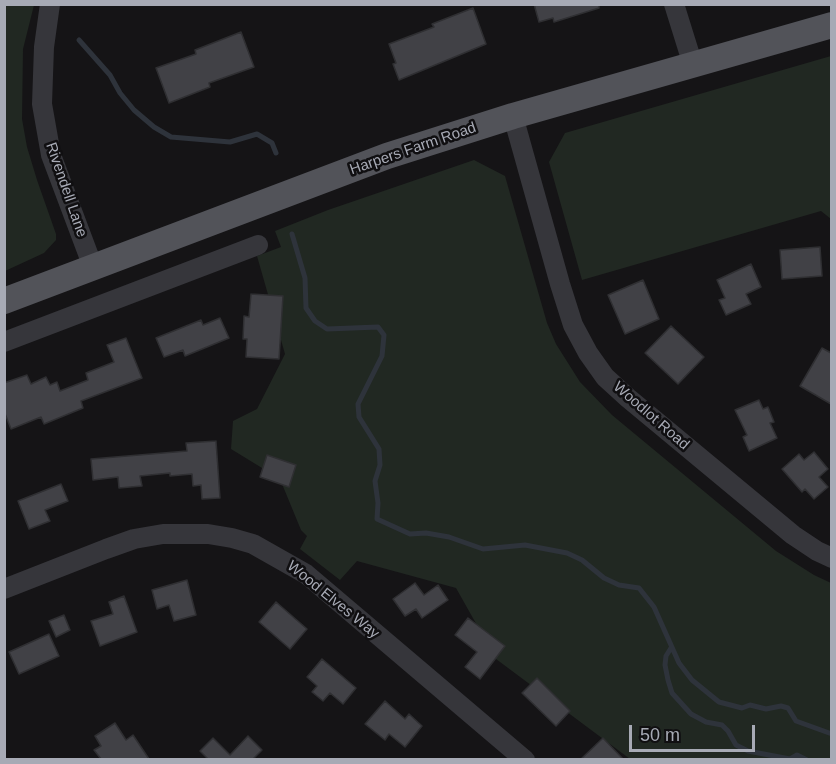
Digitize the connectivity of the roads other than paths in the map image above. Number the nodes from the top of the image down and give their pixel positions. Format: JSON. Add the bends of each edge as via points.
{"nodes":[{"id":1,"x":50,"y":4,"type":"edge"},
{"id":2,"x":674,"y":4,"type":"edge"},
{"id":3,"x":831,"y":25,"type":"edge"},
{"id":4,"x":693,"y":65,"type":"junction"},
{"id":5,"x":513,"y":116,"type":"junction"},
{"id":6,"x":258,"y":245,"type":"dead end"},
{"id":7,"x":93,"y":267,"type":"junction"},
{"id":8,"x":4,"y":301,"type":"edge"},
{"id":9,"x":4,"y":342,"type":"edge"},
{"id":10,"x":831,"y":558,"type":"edge"},
{"id":11,"x":4,"y":589,"type":"edge"},
{"id":12,"x":525,"y":759,"type":"edge"}],
"edges":[{"from":1,"to":7,"type":"street","name":"Rivendell Lane","via":[[42,104],[51,155]]},
{"from":2,"to":4,"type":"street"},
{"from":3,"to":4,"type":"main road","name":"Harpers Farm Road"},
{"from":4,"to":5,"type":"main road","name":"Harpers Farm Road"},
{"from":5,"to":7,"type":"main road","name":"Harpers Farm Road","via":[[387,156]]},
{"from":5,"to":10,"type":"street","name":"Woodlot Road","via":[[573,325],[605,377],[793,535]]},
{"from":6,"to":9,"type":"street"},
{"from":7,"to":8,"type":"main road","name":"Harpers Farm Road"},
{"from":11,"to":12,"type":"street","name":"Wood Elves Way","via":[[106,549],[163,534],[207,534],[253,544],[306,574]]}]}
